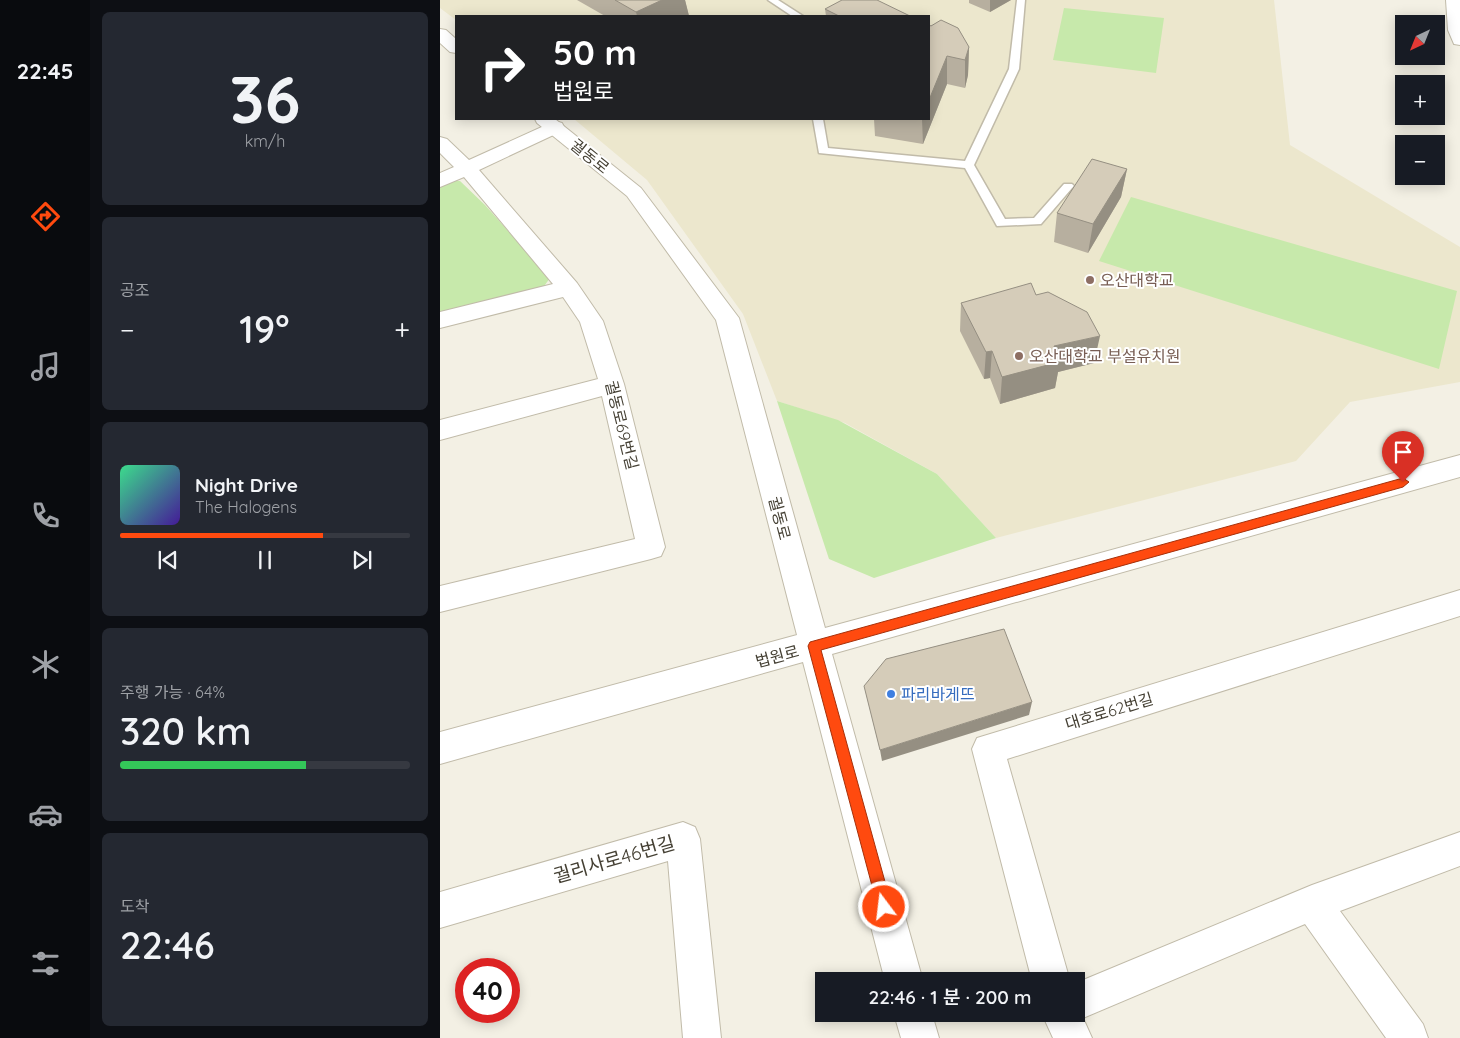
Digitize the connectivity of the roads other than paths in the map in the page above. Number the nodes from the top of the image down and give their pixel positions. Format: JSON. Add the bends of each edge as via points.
{"nodes":[{"id":1,"x":772,"y":0,"type":"edge"},
{"id":2,"x":1021,"y":0,"type":"edge"},
{"id":3,"x":1454,"y":0,"type":"edge"},
{"id":4,"x":796,"y":15,"type":"edge"},
{"id":5,"x":440,"y":34,"type":"edge"},
{"id":6,"x":1460,"y":40,"type":"edge"},
{"id":7,"x":455,"y":47,"type":"edge"},
{"id":8,"x":818,"y":120,"type":"edge"},
{"id":9,"x":550,"y":123,"type":"edge"},
{"id":10,"x":440,"y":143,"type":"edge"},
{"id":11,"x":969,"y":165,"type":"junction"},
{"id":12,"x":467,"y":168,"type":"junction"},
{"id":13,"x":440,"y":181,"type":"edge"},
{"id":14,"x":1068,"y":186,"type":"dead end"},
{"id":15,"x":570,"y":288,"type":"junction"},
{"id":16,"x":440,"y":320,"type":"edge"},
{"id":17,"x":612,"y":384,"type":"junction"},
{"id":18,"x":440,"y":430,"type":"edge"},
{"id":19,"x":1460,"y":466,"type":"edge"},
{"id":20,"x":440,"y":599,"type":"edge"},
{"id":21,"x":1460,"y":603,"type":"edge"},
{"id":22,"x":814,"y":646,"type":"junction"},
{"id":23,"x":440,"y":748,"type":"edge"},
{"id":24,"x":1460,"y":849,"type":"edge"},
{"id":25,"x":1312,"y":903,"type":"junction"},
{"id":26,"x":440,"y":910,"type":"edge"},
{"id":27,"x":902,"y":972,"type":"edge"},
{"id":28,"x":1049,"y":972,"type":"edge"},
{"id":29,"x":1085,"y":998,"type":"edge"},
{"id":30,"x":915,"y":1022,"type":"edge"},
{"id":31,"x":1065,"y":1022,"type":"edge"},
{"id":32,"x":702,"y":1038,"type":"edge"},
{"id":33,"x":920,"y":1038,"type":"edge"},
{"id":34,"x":1073,"y":1038,"type":"edge"},
{"id":35,"x":1409,"y":1038,"type":"edge"}],
"edges":[{"from":1,"to":4,"type":"lane"},
{"from":2,"to":11,"type":"lane","via":[[1014,70]]},
{"from":3,"to":6,"type":"street"},
{"from":5,"to":7,"type":"street"},
{"from":8,"to":11,"type":"lane","via":[[823,151]]},
{"from":9,"to":12,"type":"street"},
{"from":9,"to":22,"type":"street","name":"궐동로","via":[[634,192],[727,318]]},
{"from":10,"to":12,"type":"street","name":"궐동로69번길"},
{"from":11,"to":14,"type":"lane","via":[[1001,223],[1037,220]]},
{"from":12,"to":13,"type":"street"},
{"from":12,"to":15,"type":"street","name":"궐동로69번길"},
{"from":15,"to":16,"type":"street"},
{"from":15,"to":17,"type":"street","name":"궐동로69번길","via":[[591,321]]},
{"from":17,"to":18,"type":"street"},
{"from":17,"to":20,"type":"street","name":"궐동로69번길","via":[[651,547]]},
{"from":19,"to":22,"type":"street","name":"법원로"},
{"from":21,"to":28,"type":"street","name":"대호로62번길","via":[[988,749]]},
{"from":22,"to":23,"type":"street","name":"법원로"},
{"from":22,"to":27,"type":"street","name":"궐동로"},
{"from":24,"to":25,"type":"street"},
{"from":25,"to":29,"type":"street"},
{"from":25,"to":35,"type":"street"},
{"from":26,"to":32,"type":"street","name":"궐리사로46번길","via":[[683,839]]},
{"from":30,"to":33,"type":"street"},
{"from":31,"to":34,"type":"street"}]}
